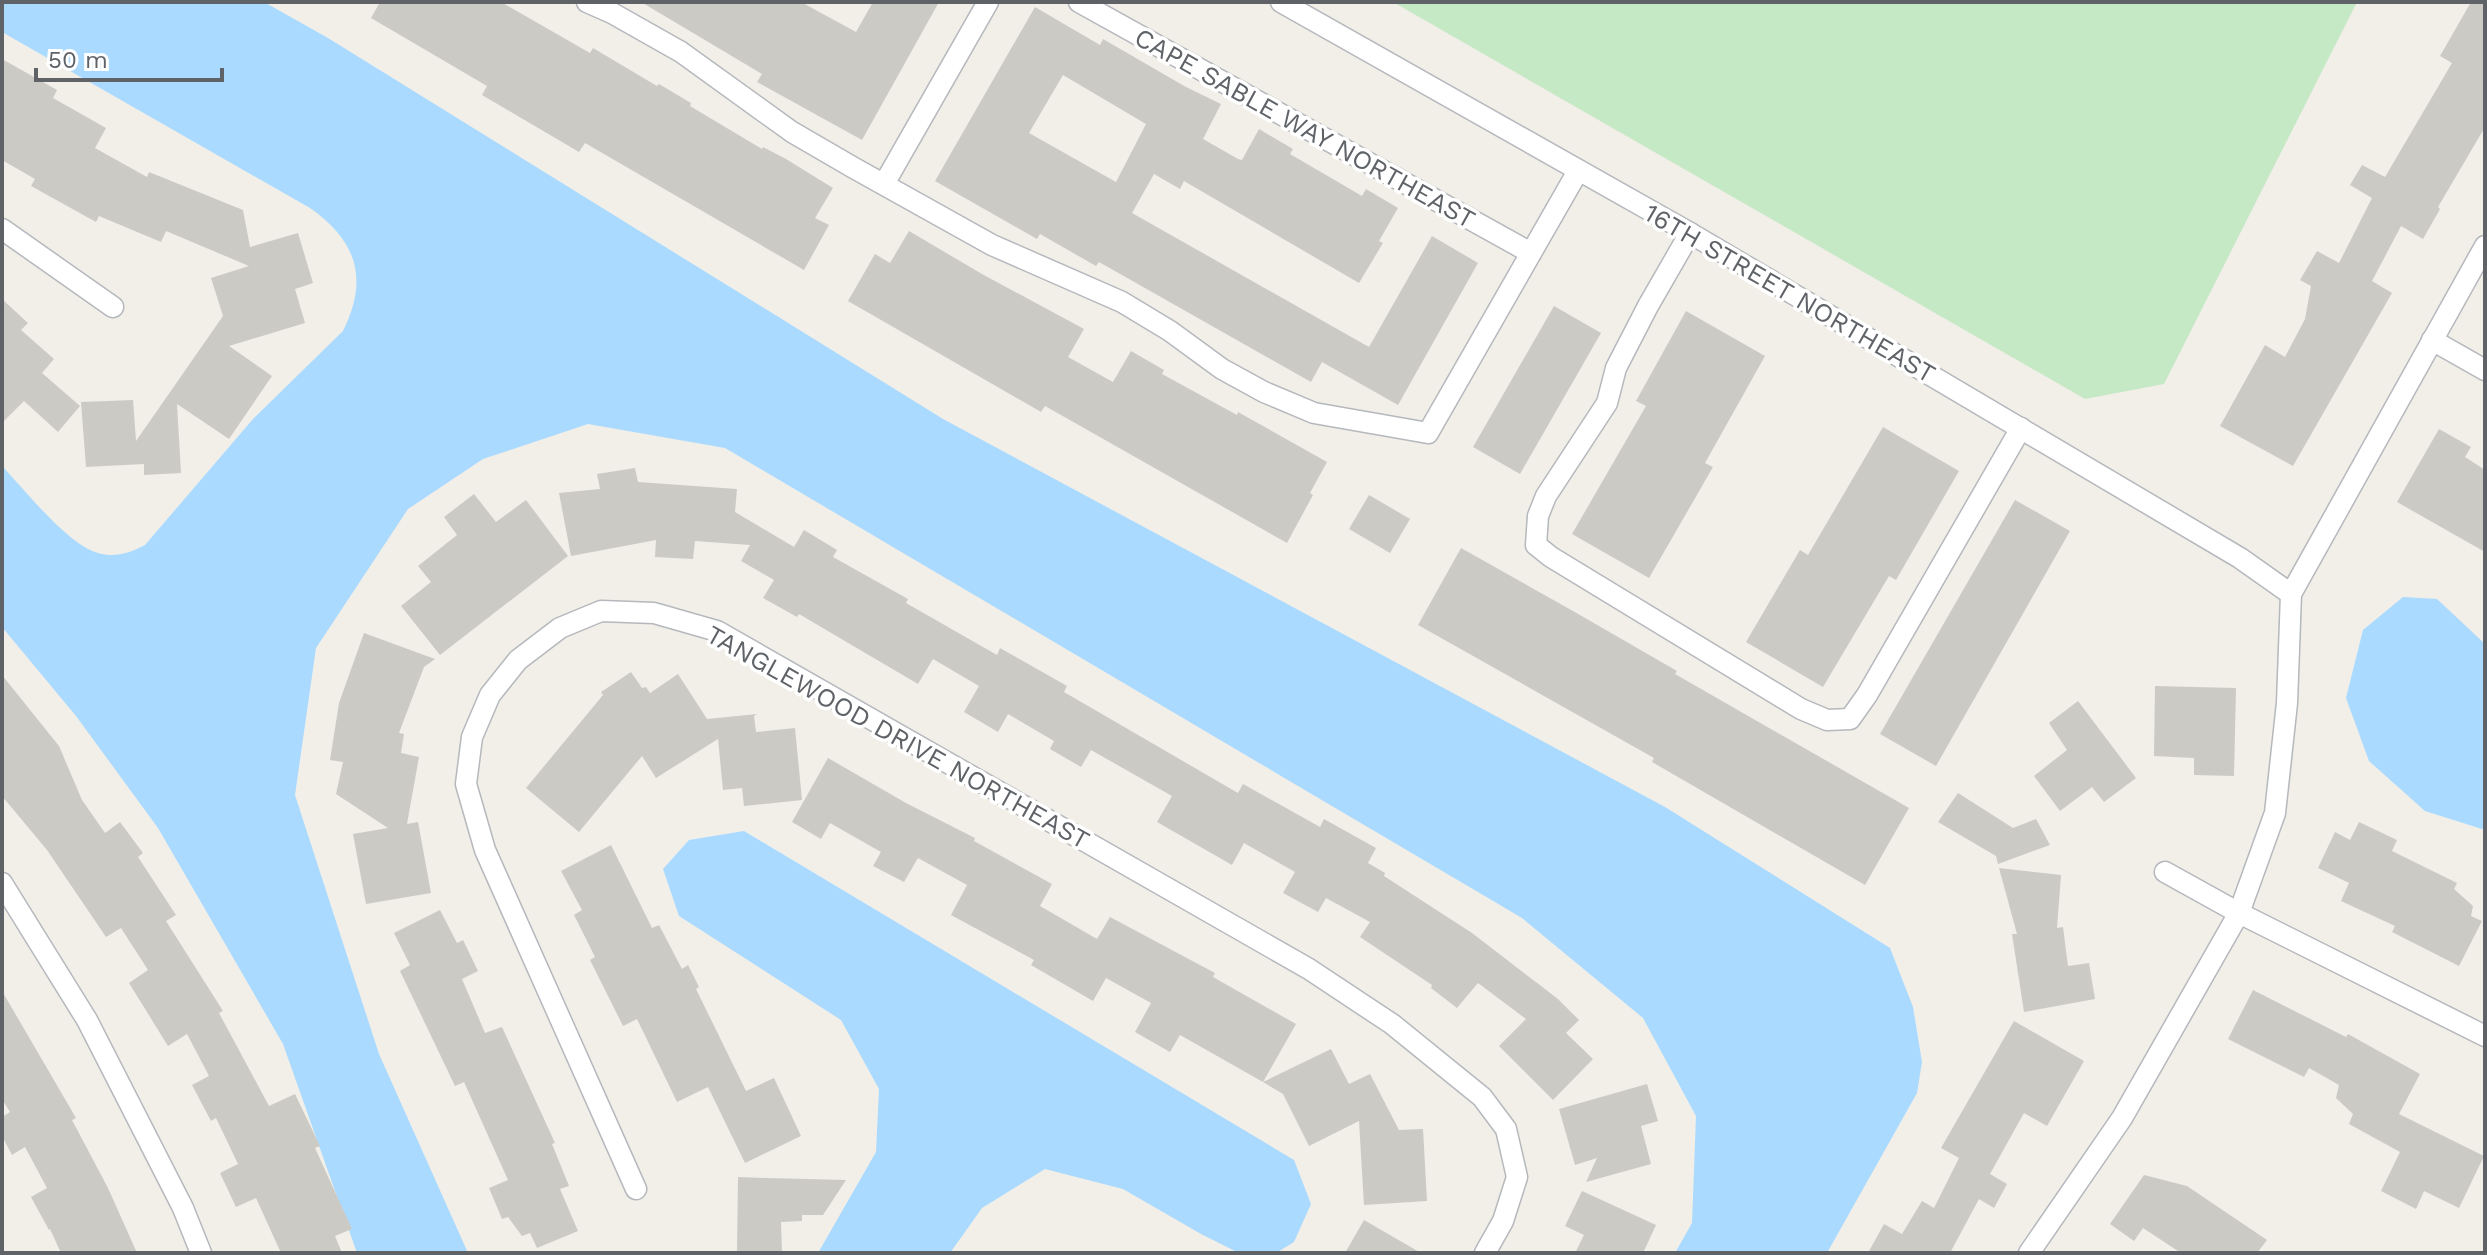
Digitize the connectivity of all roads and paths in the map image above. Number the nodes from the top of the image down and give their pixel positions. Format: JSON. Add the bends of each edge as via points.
{"nodes":[{"id":1,"x":587,"y":2,"type":"edge"},
{"id":2,"x":988,"y":2,"type":"edge"},
{"id":3,"x":1079,"y":2,"type":"edge"},
{"id":4,"x":1281,"y":2,"type":"edge"},
{"id":5,"x":1578,"y":171,"type":"junction"},
{"id":6,"x":884,"y":184,"type":"junction"},
{"id":7,"x":2,"y":229,"type":"edge"},
{"id":8,"x":1690,"y":233,"type":"junction"},
{"id":9,"x":2485,"y":246,"type":"edge"},
{"id":10,"x":1531,"y":253,"type":"junction"},
{"id":11,"x":113,"y":307,"type":"dead end"},
{"id":12,"x":2432,"y":340,"type":"junction"},
{"id":13,"x":2485,"y":370,"type":"edge"},
{"id":14,"x":2021,"y":428,"type":"junction"},
{"id":15,"x":2291,"y":594,"type":"junction"},
{"id":16,"x":2165,"y":872,"type":"dead end"},
{"id":17,"x":4,"y":892,"type":"edge"},
{"id":18,"x":2239,"y":913,"type":"junction"},
{"id":19,"x":2485,"y":1036,"type":"edge"},
{"id":20,"x":636,"y":1189,"type":"dead end"},
{"id":21,"x":2037,"y":1250,"type":"edge"},
{"id":22,"x":201,"y":1253,"type":"edge"},
{"id":23,"x":1485,"y":1253,"type":"edge"}],
"edges":[{"from":1,"to":6,"type":"street","via":[[681,52],[792,132]]},
{"from":2,"to":6,"type":"street"},
{"from":3,"to":10,"type":"street","name":"CAPE SABLE WAY NORTHEAST"},
{"from":4,"to":5,"type":"street","name":"16TH STREET NORTHEAST"},
{"from":5,"to":8,"type":"street","name":"16TH STREET NORTHEAST"},
{"from":5,"to":10,"type":"street"},
{"from":6,"to":10,"type":"street","via":[[992,245],[1122,302],[1264,392],[1314,413],[1428,433]]},
{"from":7,"to":11,"type":"street"},
{"from":8,"to":14,"type":"street","name":"16TH STREET NORTHEAST"},
{"from":8,"to":14,"type":"street","via":[[1616,368],[1607,403],[1546,496],[1536,545],[1801,709],[1827,720],[1850,719]]},
{"from":9,"to":12,"type":"street"},
{"from":12,"to":13,"type":"street"},
{"from":12,"to":15,"type":"street"},
{"from":14,"to":15,"type":"street","name":"16TH STREET NORTHEAST"},
{"from":15,"to":18,"type":"street","via":[[2275,813]]},
{"from":16,"to":18,"type":"street"},
{"from":17,"to":22,"type":"street","via":[[87,1020]]},
{"from":18,"to":19,"type":"street"},
{"from":18,"to":21,"type":"street","via":[[2122,1118]]},
{"from":20,"to":23,"type":"street","name":"TANGLEWOOD DRIVE NORTHEAST","via":[[485,850],[466,784],[472,737],[490,695],[518,660],[560,628],[601,611],[654,613],[717,631],[1309,969],[1392,1024],[1482,1097],[1506,1129],[1517,1177],[1503,1221]]}]}
